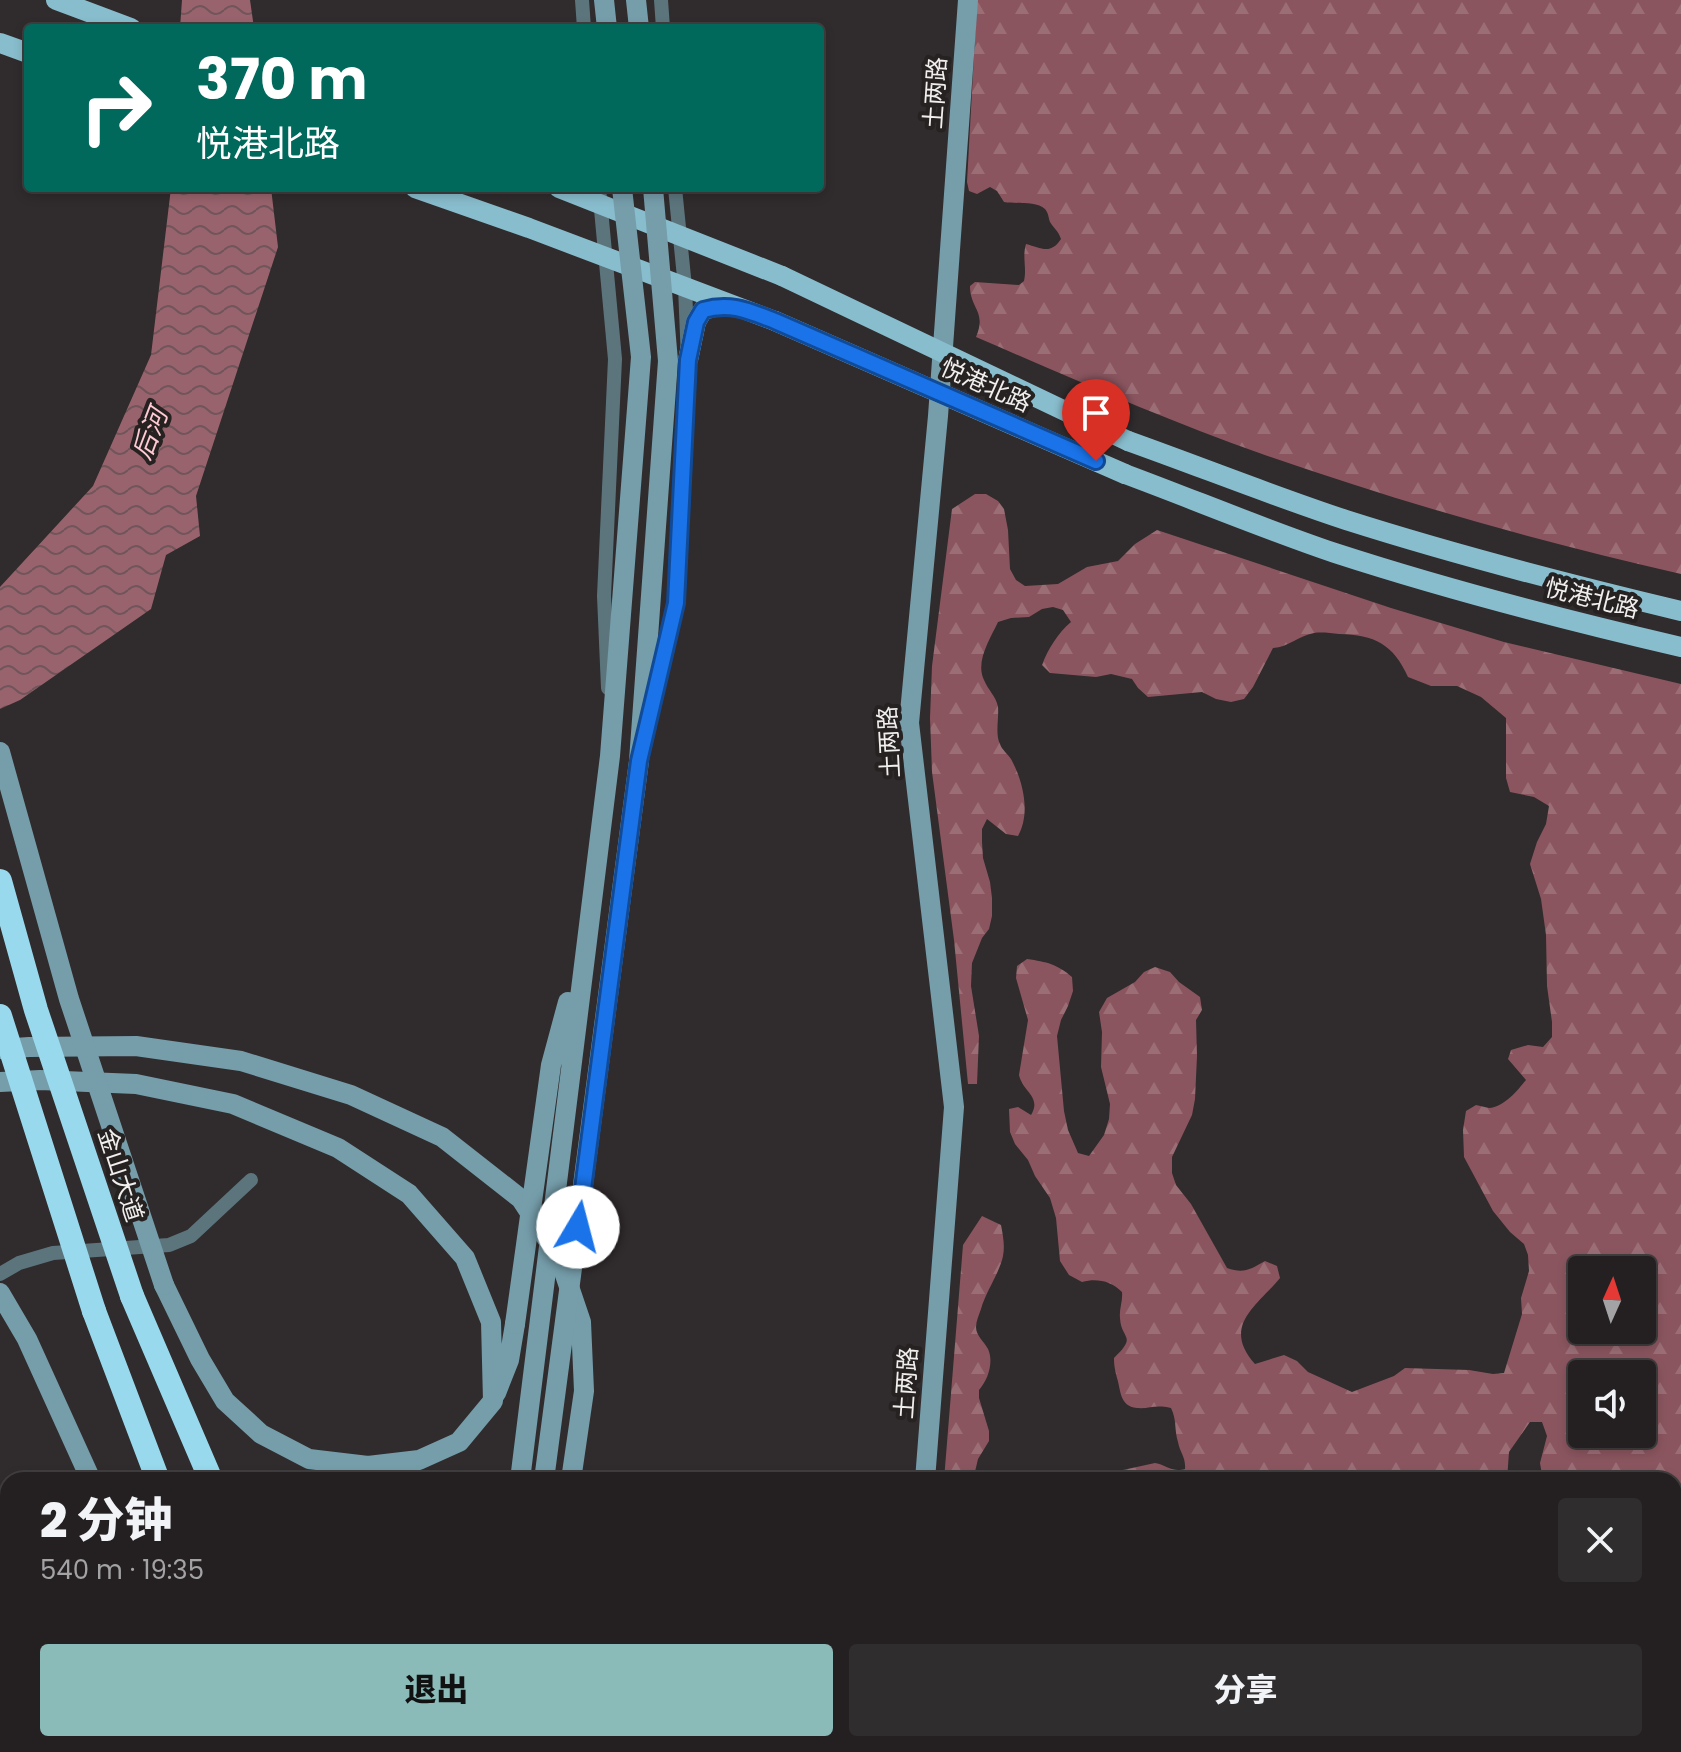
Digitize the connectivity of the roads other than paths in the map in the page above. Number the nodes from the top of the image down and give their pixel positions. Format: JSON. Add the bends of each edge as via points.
{"nodes":[{"id":1,"x":56,"y":0,"type":"edge"},
{"id":2,"x":582,"y":0,"type":"edge"},
{"id":3,"x":604,"y":0,"type":"edge"},
{"id":4,"x":636,"y":0,"type":"edge"},
{"id":5,"x":661,"y":0,"type":"edge"},
{"id":6,"x":968,"y":0,"type":"edge"},
{"id":7,"x":120,"y":24,"type":"edge"},
{"id":8,"x":584,"y":24,"type":"edge"},
{"id":9,"x":607,"y":24,"type":"edge"},
{"id":10,"x":639,"y":24,"type":"edge"},
{"id":11,"x":663,"y":24,"type":"edge"},
{"id":12,"x":0,"y":43,"type":"edge"},
{"id":13,"x":24,"y":52,"type":"edge"},
{"id":14,"x":426,"y":192,"type":"edge"},
{"id":15,"x":622,"y":192,"type":"edge"},
{"id":16,"x":653,"y":192,"type":"edge"},
{"id":17,"x":675,"y":192,"type":"edge"},
{"id":18,"x":600,"y":196,"type":"edge"},
{"id":19,"x":679,"y":235,"type":"junction"},
{"id":20,"x":606,"y":257,"type":"junction"},
{"id":21,"x":685,"y":287,"type":"junction"},
{"id":22,"x":738,"y":307,"type":"junction"},
{"id":23,"x":688,"y":360,"type":"junction"},
{"id":24,"x":1681,"y":611,"type":"edge"},
{"id":25,"x":1681,"y":647,"type":"edge"},
{"id":26,"x":0,"y":752,"type":"edge"},
{"id":27,"x":610,"y":756,"type":"junction"},
{"id":28,"x":639,"y":761,"type":"junction"},
{"id":29,"x":0,"y":881,"type":"edge"},
{"id":30,"x":587,"y":936,"type":"junction"},
{"id":31,"x":0,"y":1016,"type":"edge"},
{"id":32,"x":0,"y":1049,"type":"edge"},
{"id":33,"x":0,"y":1082,"type":"edge"},
{"id":34,"x":251,"y":1180,"type":"dead end"},
{"id":35,"x":0,"y":1274,"type":"edge"},
{"id":36,"x":0,"y":1293,"type":"edge"},
{"id":37,"x":493,"y":1401,"type":"junction"},
{"id":38,"x":87,"y":1472,"type":"edge"},
{"id":39,"x":155,"y":1472,"type":"edge"},
{"id":40,"x":208,"y":1472,"type":"edge"},
{"id":41,"x":521,"y":1472,"type":"edge"},
{"id":42,"x":545,"y":1472,"type":"edge"},
{"id":43,"x":572,"y":1472,"type":"edge"},
{"id":44,"x":926,"y":1472,"type":"edge"}],
"edges":[{"from":1,"to":7,"type":"main road"},
{"from":2,"to":8,"type":"street"},
{"from":3,"to":9,"type":"main road"},
{"from":4,"to":10,"type":"main road"},
{"from":5,"to":11,"type":"street"},
{"from":6,"to":44,"type":"main road","name":"土两路","via":[[909,723],[954,1107]]},
{"from":12,"to":13,"type":"main road"},
{"from":14,"to":20,"type":"main road","name":"悦港北路"},
{"from":15,"to":27,"type":"main road","bridge":true,"via":[[641,357]]},
{"from":16,"to":28,"type":"main road","bridge":true,"via":[[668,361]]},
{"from":17,"to":19,"type":"street"},
{"from":18,"to":19,"type":"main road","name":"悦港北路"},
{"from":18,"to":20,"type":"street"},
{"from":19,"to":21,"type":"street"},
{"from":19,"to":24,"type":"main road","name":"悦港北路","bridge":true,"via":[[782,276],[1128,441],[1344,519]]},
{"from":20,"to":21,"type":"main road","name":"悦港北路"},
{"from":20,"to":27,"type":"street","bridge":true,"via":[[615,359],[604,596]]},
{"from":21,"to":22,"type":"main road","name":"悦港北路"},
{"from":21,"to":23,"type":"street"},
{"from":22,"to":23,"type":"main road","via":[[703,310]]},
{"from":22,"to":25,"type":"main road","name":"悦港北路","bridge":true,"via":[[1125,474],[1334,552],[1577,623]]},
{"from":23,"to":28,"type":"street","bridge":true,"via":[[676,603]]},
{"from":26,"to":37,"type":"main road","bridge":true,"via":[[69,999],[164,1285],[225,1401],[261,1434],[309,1459],[368,1466],[419,1460],[459,1442]]},
{"from":27,"to":30,"type":"main road","bridge":true},
{"from":28,"to":42,"type":"main road","bridge":true},
{"from":29,"to":40,"type":"highway","name":"金山大道","bridge":true,"via":[[36,1010],[132,1296]]},
{"from":30,"to":37,"type":"main road","bridge":true,"via":[[551,1065],[509,1360]]},
{"from":30,"to":41,"type":"main road","bridge":true},
{"from":31,"to":39,"type":"highway","bridge":true,"via":[[94,1311]]},
{"from":32,"to":43,"type":"main road","bridge":true,"via":[[136,1046],[241,1061],[351,1095],[442,1137],[521,1199],[559,1257],[581,1322],[584,1391]]},
{"from":33,"to":37,"type":"main road","bridge":true,"via":[[136,1084],[233,1104],[338,1148],[409,1194],[465,1258],[491,1322]]},
{"from":34,"to":35,"type":"street","via":[[191,1236],[169,1245],[53,1253]]},
{"from":36,"to":38,"type":"main road","via":[[27,1339]]}]}
